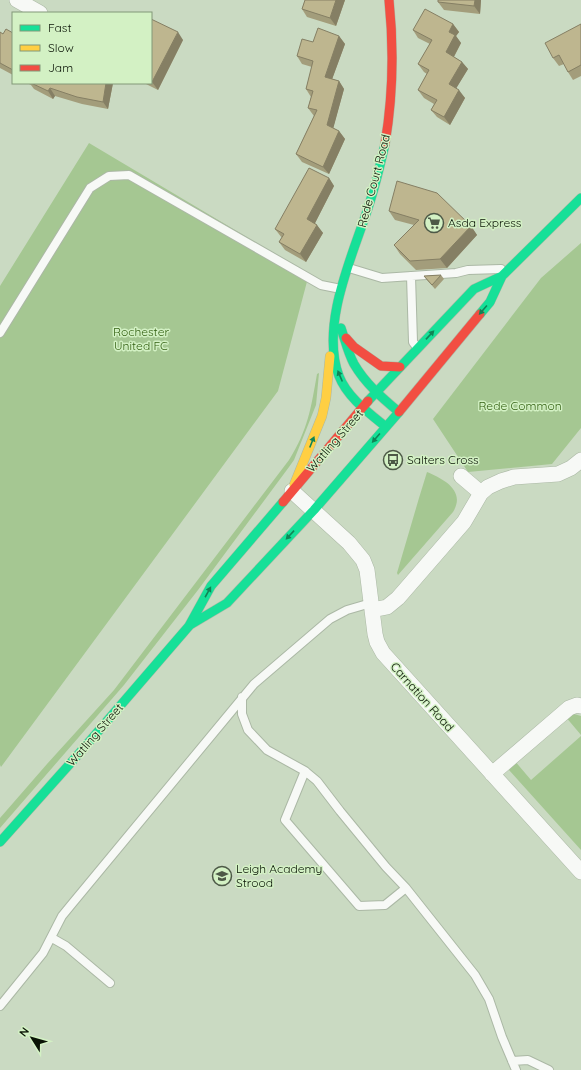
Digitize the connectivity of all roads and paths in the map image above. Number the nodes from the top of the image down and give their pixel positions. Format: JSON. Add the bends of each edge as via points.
{"nodes":[{"id":1,"x":17,"y":0,"type":"edge"},
{"id":2,"x":389,"y":0,"type":"edge"},
{"id":3,"x":38,"y":12,"type":"edge"},
{"id":4,"x":581,"y":198,"type":"edge"},
{"id":5,"x":348,"y":268,"type":"junction"},
{"id":6,"x":510,"y":268,"type":"junction"},
{"id":7,"x":411,"y":276,"type":"junction"},
{"id":8,"x":502,"y":276,"type":"junction"},
{"id":9,"x":342,"y":289,"type":"junction"},
{"id":10,"x":338,"y":332,"type":"junction"},
{"id":11,"x":0,"y":333,"type":"edge"},
{"id":12,"x":418,"y":348,"type":"junction"},
{"id":13,"x":400,"y":367,"type":"junction"},
{"id":14,"x":376,"y":392,"type":"junction"},
{"id":15,"x":364,"y":407,"type":"junction"},
{"id":16,"x":399,"y":412,"type":"junction"},
{"id":17,"x":386,"y":427,"type":"junction"},
{"id":18,"x":581,"y":460,"type":"edge"},
{"id":19,"x":461,"y":476,"type":"dead end"},
{"id":20,"x":292,"y":491,"type":"junction"},
{"id":21,"x":481,"y":493,"type":"junction"},
{"id":22,"x":314,"y":510,"type":"junction"},
{"id":23,"x":372,"y":607,"type":"junction"},
{"id":24,"x":189,"y":626,"type":"junction"},
{"id":25,"x":242,"y":698,"type":"junction"},
{"id":26,"x":581,"y":706,"type":"edge"},
{"id":27,"x":305,"y":772,"type":"junction"},
{"id":28,"x":492,"y":774,"type":"junction"},
{"id":29,"x":0,"y":842,"type":"edge"},
{"id":30,"x":581,"y":872,"type":"edge"},
{"id":31,"x":406,"y":888,"type":"junction"},
{"id":32,"x":52,"y":938,"type":"junction"},
{"id":33,"x":110,"y":983,"type":"dead end"},
{"id":34,"x":0,"y":1006,"type":"edge"},
{"id":35,"x":512,"y":1061,"type":"junction"},
{"id":36,"x":516,"y":1070,"type":"edge"},
{"id":37,"x":549,"y":1070,"type":"edge"}],
"edges":[{"from":1,"to":3,"type":"street"},
{"from":2,"to":5,"type":"main road","name":"Rede Court Road","via":[[393,23],[392,90],[388,127],[381,163]]},
{"from":4,"to":6,"type":"main road"},
{"from":5,"to":7,"type":"lane","via":[[382,278]]},
{"from":5,"to":9,"type":"main road","name":"Rede Court Road"},
{"from":6,"to":7,"type":"lane"},
{"from":6,"to":8,"type":"main road"},
{"from":7,"to":12,"type":"lane","via":[[413,342]]},
{"from":12,"to":8,"type":"main road","name":"Watling Street","one_way":true,"via":[[474,289]]},
{"from":8,"to":16,"type":"main road","name":"Watling Street","one_way":true,"via":[[490,302]]},
{"from":9,"to":10,"type":"main road","name":"Rede Court Road","via":[[336,310]]},
{"from":9,"to":11,"type":"lane","via":[[321,285],[129,176],[109,176],[90,188]]},
{"from":10,"to":13,"type":"main road","via":[[354,348],[382,366]]},
{"from":10,"to":14,"type":"main road","name":"Rede Court Road","via":[[354,365]]},
{"from":15,"to":10,"type":"main road","name":"Rede Court Road","one_way":true,"via":[[340,378],[336,361]]},
{"from":20,"to":10,"type":"main road","one_way":true,"via":[[322,416]]},
{"from":12,"to":13,"type":"main road","name":"Watling Street"},
{"from":13,"to":14,"type":"main road","name":"Watling Street"},
{"from":14,"to":15,"type":"main road","name":"Watling Street"},
{"from":14,"to":16,"type":"main road","name":"Rede Court Road"},
{"from":15,"to":17,"type":"main road","name":"Rede Court Road"},
{"from":15,"to":20,"type":"main road","name":"Watling Street"},
{"from":16,"to":17,"type":"main road","name":"Watling Street"},
{"from":17,"to":22,"type":"main road","name":"Watling Street","one_way":true},
{"from":18,"to":21,"type":"street","via":[[558,474],[510,478],[488,487]]},
{"from":19,"to":21,"type":"street"},
{"from":20,"to":22,"type":"street","name":"Carnation Road"},
{"from":24,"to":20,"type":"main road","name":"Watling Street","one_way":true,"via":[[211,586]]},
{"from":21,"to":23,"type":"street","via":[[459,529],[398,598],[387,607]]},
{"from":22,"to":23,"type":"street","name":"Carnation Road","via":[[363,560],[367,570]]},
{"from":22,"to":24,"type":"main road","name":"Watling Street","one_way":true,"via":[[227,603]]},
{"from":23,"to":25,"type":"lane","via":[[347,610],[326,622],[254,684]]},
{"from":23,"to":28,"type":"street","name":"Carnation Road","via":[[376,639],[383,653]]},
{"from":24,"to":29,"type":"main road","name":"Watling Street"},
{"from":25,"to":27,"type":"lane","via":[[242,714],[248,730],[267,750]]},
{"from":25,"to":32,"type":"lane","via":[[62,916]]},
{"from":26,"to":28,"type":"street","via":[[570,708]]},
{"from":27,"to":31,"type":"lane","via":[[317,781]]},
{"from":27,"to":31,"type":"lane","via":[[285,820],[303,842],[359,906],[385,905]]},
{"from":28,"to":30,"type":"street","name":"Carnation Road"},
{"from":31,"to":35,"type":"lane","via":[[480,984],[488,998]]},
{"from":32,"to":33,"type":"lane","via":[[66,946]]},
{"from":32,"to":34,"type":"lane"},
{"from":35,"to":36,"type":"lane"},
{"from":35,"to":37,"type":"lane","via":[[528,1060]]}]}
